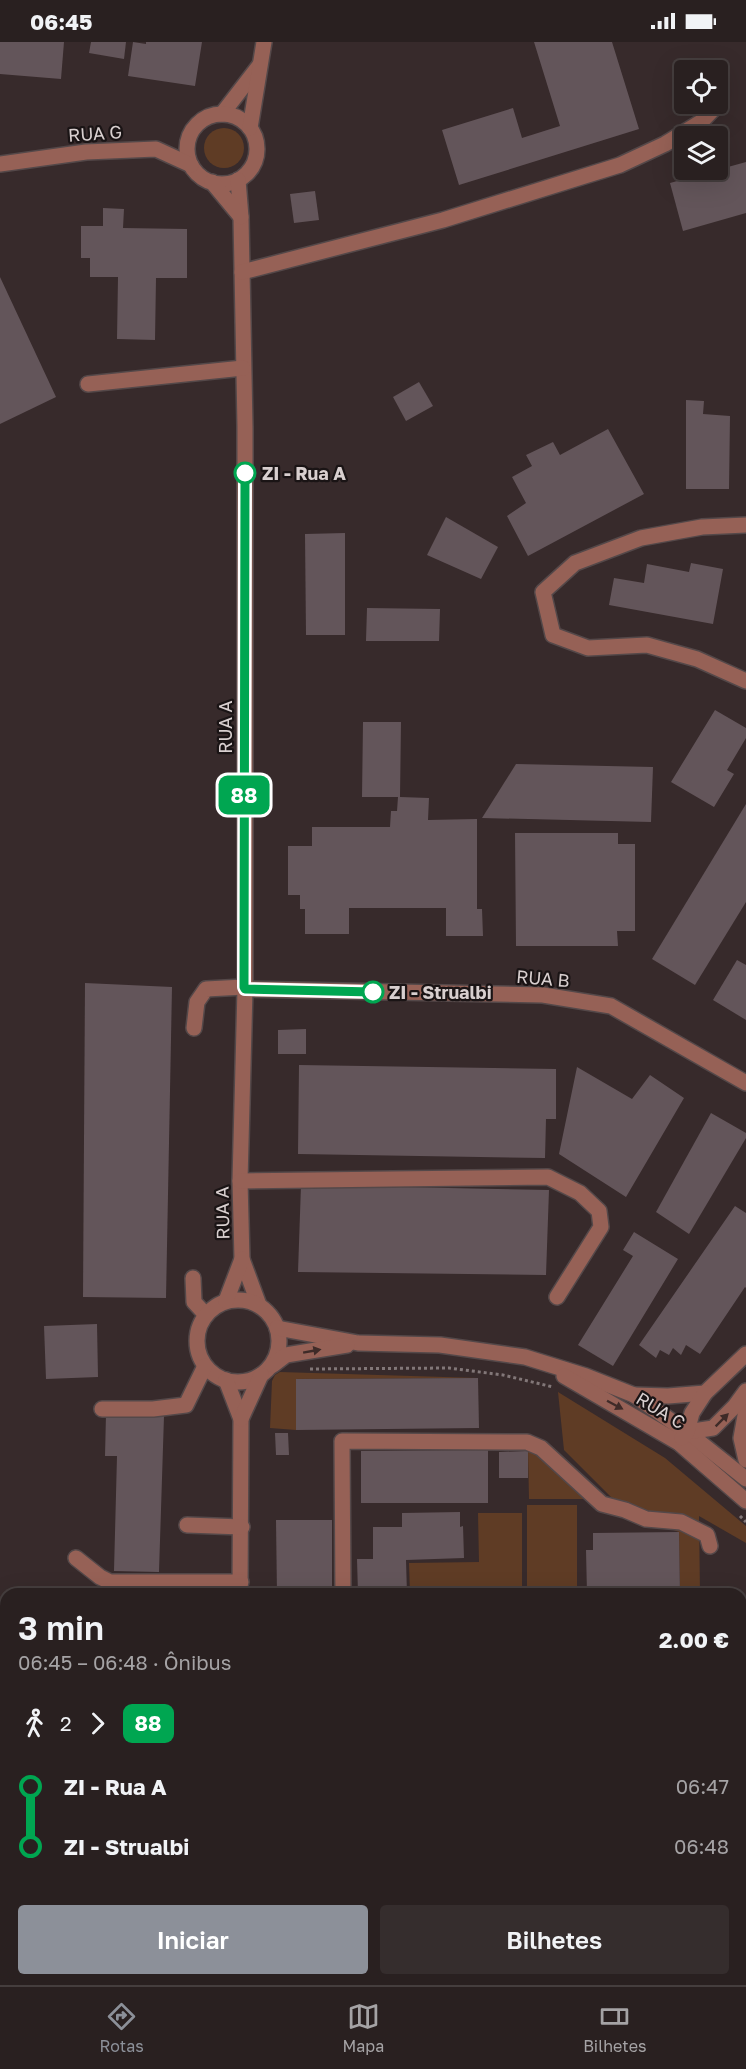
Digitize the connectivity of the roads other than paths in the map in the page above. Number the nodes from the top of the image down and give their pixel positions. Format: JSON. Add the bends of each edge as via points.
{"nodes":[{"id":1,"x":264,"y":42,"type":"edge"},
{"id":2,"x":261,"y":64,"type":"junction"},
{"id":3,"x":222,"y":114,"type":"junction"},
{"id":4,"x":709,"y":114,"type":"edge"},
{"id":5,"x":250,"y":128,"type":"junction"},
{"id":6,"x":188,"y":141,"type":"junction"},
{"id":7,"x":156,"y":149,"type":"junction"},
{"id":8,"x":0,"y":164,"type":"edge"},
{"id":9,"x":191,"y":165,"type":"junction"},
{"id":10,"x":238,"y":180,"type":"junction"},
{"id":11,"x":212,"y":183,"type":"junction"},
{"id":12,"x":242,"y":217,"type":"junction"},
{"id":13,"x":242,"y":272,"type":"junction"},
{"id":14,"x":243,"y":368,"type":"junction"},
{"id":15,"x":88,"y":384,"type":"dead end"},
{"id":16,"x":746,"y":525,"type":"edge"},
{"id":17,"x":746,"y":681,"type":"edge"},
{"id":18,"x":244,"y":988,"type":"junction"},
{"id":19,"x":194,"y":1028,"type":"dead end"},
{"id":20,"x":746,"y":1083,"type":"edge"},
{"id":21,"x":240,"y":1181,"type":"junction"},
{"id":22,"x":242,"y":1259,"type":"junction"},
{"id":23,"x":193,"y":1278,"type":"dead end"},
{"id":24,"x":557,"y":1297,"type":"dead end"},
{"id":25,"x":226,"y":1301,"type":"junction"},
{"id":26,"x":259,"y":1305,"type":"junction"},
{"id":27,"x":206,"y":1314,"type":"junction"},
{"id":28,"x":278,"y":1328,"type":"junction"},
{"id":29,"x":358,"y":1343,"type":"junction"},
{"id":30,"x":746,"y":1354,"type":"edge"},
{"id":31,"x":546,"y":1365,"type":"junction"},
{"id":32,"x":205,"y":1366,"type":"junction"},
{"id":33,"x":265,"y":1372,"type":"junction"},
{"id":34,"x":226,"y":1380,"type":"junction"},
{"id":35,"x":746,"y":1391,"type":"edge"},
{"id":36,"x":705,"y":1393,"type":"junction"},
{"id":37,"x":634,"y":1395,"type":"junction"},
{"id":38,"x":102,"y":1408,"type":"dead end"},
{"id":39,"x":746,"y":1410,"type":"edge"},
{"id":40,"x":242,"y":1419,"type":"junction"},
{"id":41,"x":683,"y":1437,"type":"junction"},
{"id":42,"x":746,"y":1460,"type":"edge"},
{"id":43,"x":746,"y":1479,"type":"edge"},
{"id":44,"x":742,"y":1508,"type":"edge"},
{"id":45,"x":187,"y":1525,"type":"dead end"},
{"id":46,"x":242,"y":1527,"type":"junction"},
{"id":47,"x":710,"y":1546,"type":"dead end"},
{"id":48,"x":76,"y":1558,"type":"dead end"},
{"id":49,"x":241,"y":1588,"type":"edge"},
{"id":50,"x":343,"y":1588,"type":"edge"}],
"edges":[{"from":1,"to":2,"type":"street"},
{"from":2,"to":3,"type":"street"},
{"from":2,"to":5,"type":"street"},
{"from":3,"to":5,"type":"street","via":[[238,118]]},
{"from":3,"to":6,"type":"street","via":[[200,121]]},
{"from":4,"to":13,"type":"street","via":[[665,144],[620,165],[444,220]]},
{"from":5,"to":10,"type":"street","via":[[256,156],[248,172]]},
{"from":6,"to":7,"type":"street"},
{"from":6,"to":9,"type":"street"},
{"from":7,"to":8,"type":"street","name":"RUA G","via":[[86,152]]},
{"from":7,"to":9,"type":"street","name":"RUA G"},
{"from":9,"to":11,"type":"street"},
{"from":10,"to":11,"type":"street"},
{"from":10,"to":12,"type":"street","name":"RUA A"},
{"from":11,"to":12,"type":"street"},
{"from":12,"to":13,"type":"street","name":"RUA A"},
{"from":13,"to":14,"type":"street","name":"RUA A"},
{"from":14,"to":15,"type":"street"},
{"from":14,"to":18,"type":"street","name":"RUA A"},
{"from":16,"to":17,"type":"street","via":[[702,527],[641,538],[575,563],[543,592],[553,635],[588,648],[647,645],[697,659]]},
{"from":18,"to":19,"type":"street","name":"RUA B","via":[[206,989],[197,1002]]},
{"from":18,"to":20,"type":"street","name":"RUA B","via":[[543,995],[610,1006]]},
{"from":18,"to":21,"type":"street","name":"RUA A"},
{"from":21,"to":22,"type":"street","name":"RUA A"},
{"from":21,"to":24,"type":"street","via":[[548,1177],[580,1193],[599,1211],[601,1227]]},
{"from":22,"to":25,"type":"street"},
{"from":22,"to":26,"type":"street","name":"RUA A"},
{"from":23,"to":27,"type":"street","via":[[194,1302]]},
{"from":25,"to":26,"type":"street"},
{"from":25,"to":27,"type":"street"},
{"from":26,"to":28,"type":"street"},
{"from":27,"to":32,"type":"street","via":[[197,1340]]},
{"from":28,"to":29,"type":"street","name":"RUA C"},
{"from":28,"to":33,"type":"street","via":[[279,1349]]},
{"from":29,"to":31,"type":"street","name":"RUA C","via":[[440,1345],[525,1357]]},
{"from":33,"to":29,"type":"street","name":"RUA C","one_way":true,"via":[[286,1355]]},
{"from":30,"to":36,"type":"street"},
{"from":31,"to":37,"type":"street","name":"RUA C"},
{"from":31,"to":41,"type":"street","name":"RUA C","one_way":true},
{"from":32,"to":34,"type":"street"},
{"from":32,"to":38,"type":"street","via":[[186,1405]]},
{"from":33,"to":34,"type":"street","via":[[250,1380]]},
{"from":33,"to":40,"type":"street"},
{"from":34,"to":40,"type":"street"},
{"from":41,"to":35,"type":"street","one_way":true,"via":[[713,1428]]},
{"from":36,"to":37,"type":"street"},
{"from":36,"to":41,"type":"street"},
{"from":37,"to":41,"type":"street","name":"RUA C"},
{"from":39,"to":42,"type":"street","via":[[741,1438]]},
{"from":40,"to":46,"type":"street"},
{"from":41,"to":43,"type":"street","name":"RUA C"},
{"from":41,"to":44,"type":"street","name":"RUA C"},
{"from":45,"to":46,"type":"street"},
{"from":46,"to":49,"type":"street"},
{"from":47,"to":50,"type":"street","via":[[707,1535],[681,1522],[646,1520],[602,1504],[541,1448],[527,1442],[342,1441]]},
{"from":48,"to":49,"type":"street","via":[[110,1582]]}]}
